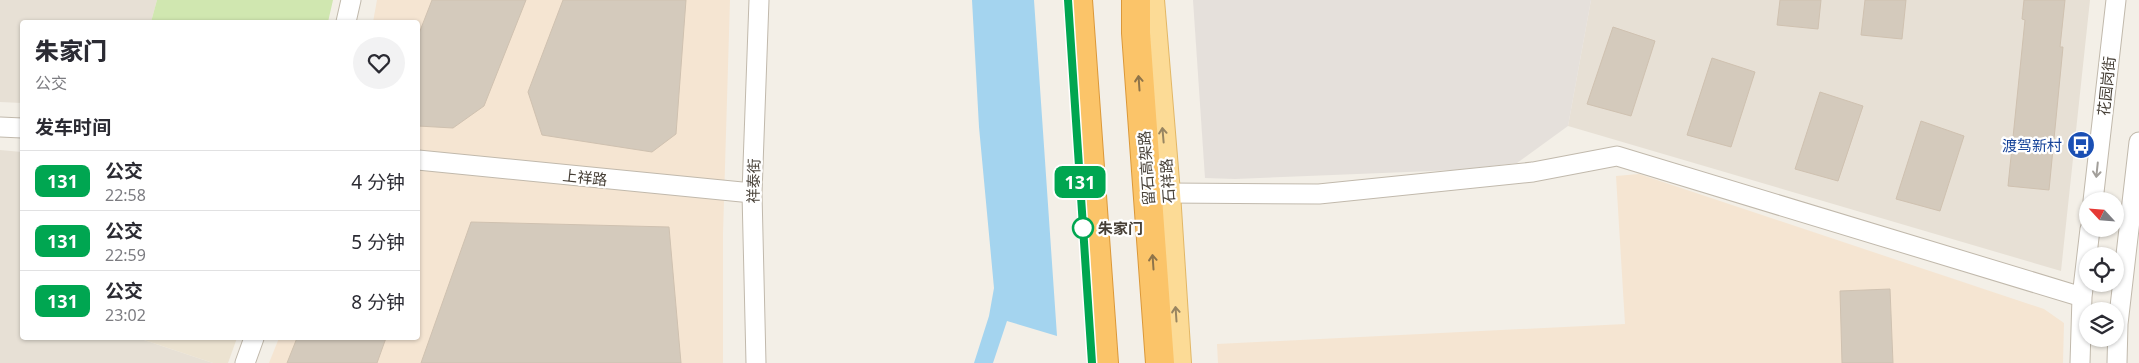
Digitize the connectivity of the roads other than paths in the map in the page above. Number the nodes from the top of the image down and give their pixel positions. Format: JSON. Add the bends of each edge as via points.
{"nodes":[{"id":1,"x":351,"y":0,"type":"edge"},
{"id":2,"x":759,"y":0,"type":"edge"},
{"id":3,"x":1068,"y":0,"type":"edge"},
{"id":4,"x":1078,"y":0,"type":"edge"},
{"id":5,"x":1134,"y":0,"type":"edge"},
{"id":6,"x":1152,"y":0,"type":"edge"},
{"id":7,"x":2116,"y":0,"type":"edge"},
{"id":8,"x":346,"y":20,"type":"edge"},
{"id":9,"x":0,"y":126,"type":"edge"},
{"id":10,"x":20,"y":128,"type":"edge"},
{"id":11,"x":2139,"y":142,"type":"edge"},
{"id":12,"x":420,"y":160,"type":"edge"},
{"id":13,"x":2094,"y":192,"type":"edge"},
{"id":14,"x":752,"y":193,"type":"junction"},
{"id":15,"x":1168,"y":193,"type":"junction"},
{"id":16,"x":2089,"y":238,"type":"edge"},
{"id":17,"x":2082,"y":297,"type":"junction"},
{"id":18,"x":253,"y":340,"type":"edge"},
{"id":19,"x":245,"y":363,"type":"edge"},
{"id":20,"x":756,"y":363,"type":"edge"},
{"id":21,"x":1092,"y":363,"type":"edge"},
{"id":22,"x":1104,"y":363,"type":"edge"},
{"id":23,"x":1160,"y":363,"type":"edge"},
{"id":24,"x":1179,"y":363,"type":"edge"},
{"id":25,"x":2080,"y":363,"type":"edge"},
{"id":26,"x":2117,"y":363,"type":"edge"}],
"edges":[{"from":1,"to":8,"type":"street"},
{"from":2,"to":14,"type":"street","name":"祥泰街"},
{"from":3,"to":21,"type":"main road"},
{"from":4,"to":22,"type":"highway"},
{"from":23,"to":5,"type":"highway","name":"留石高架路","one_way":true},
{"from":15,"to":6,"type":"main road","name":"石祥路","one_way":true},
{"from":7,"to":13,"type":"street","name":"花园岗街","one_way":true},
{"from":9,"to":10,"type":"street"},
{"from":11,"to":26,"type":"street","via":[[2118,324]]},
{"from":12,"to":14,"type":"street","name":"上祥路"},
{"from":14,"to":20,"type":"street","name":"祥泰街"},
{"from":15,"to":17,"type":"street","via":[[1319,194],[1533,172],[1618,156]]},
{"from":24,"to":15,"type":"main road","name":"石祥路","one_way":true},
{"from":16,"to":17,"type":"street"},
{"from":17,"to":25,"type":"street"},
{"from":18,"to":19,"type":"street"}]}
